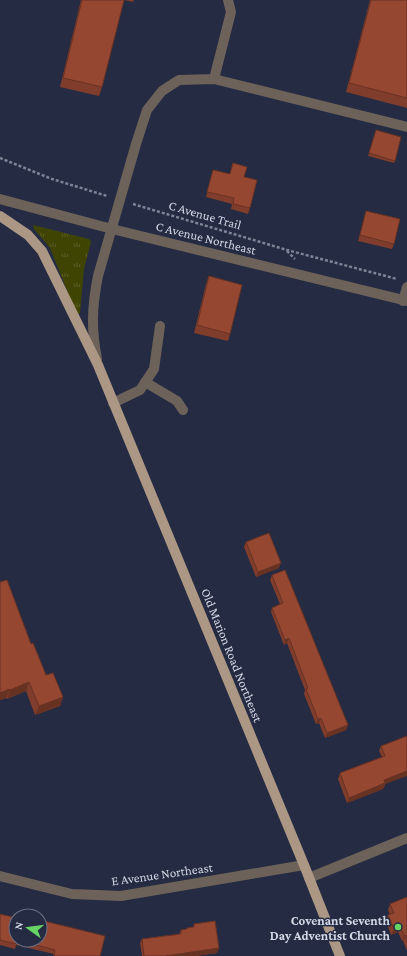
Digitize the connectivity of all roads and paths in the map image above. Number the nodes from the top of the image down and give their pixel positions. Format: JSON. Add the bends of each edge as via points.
{"nodes":[{"id":1,"x":228,"y":0,"type":"edge"},
{"id":2,"x":214,"y":79,"type":"junction"},
{"id":3,"x":407,"y":127,"type":"edge"},
{"id":4,"x":0,"y":158,"type":"edge"},
{"id":5,"x":0,"y":200,"type":"edge"},
{"id":6,"x":120,"y":201,"type":"junction"},
{"id":7,"x":0,"y":216,"type":"edge"},
{"id":8,"x":112,"y":229,"type":"junction"},
{"id":9,"x":400,"y":279,"type":"dead end"},
{"id":10,"x":407,"y":287,"type":"edge"},
{"id":11,"x":405,"y":301,"type":"edge"},
{"id":12,"x":160,"y":326,"type":"dead end"},
{"id":13,"x":98,"y":365,"type":"junction"},
{"id":14,"x":145,"y":382,"type":"junction"},
{"id":15,"x":113,"y":403,"type":"junction"},
{"id":16,"x":183,"y":410,"type":"dead end"},
{"id":17,"x":407,"y":838,"type":"edge"},
{"id":18,"x":304,"y":864,"type":"junction"},
{"id":19,"x":0,"y":876,"type":"edge"},
{"id":20,"x":309,"y":878,"type":"junction"},
{"id":21,"x":340,"y":956,"type":"edge"}],
"edges":[{"from":1,"to":2,"type":"street","via":[[231,12]]},
{"from":2,"to":3,"type":"street","name":"Old Marion Road Northeast"},
{"from":2,"to":6,"type":"street","name":"Old Marion Road Northeast","via":[[179,80],[162,90],[147,110]]},
{"from":4,"to":6,"type":"path","name":"C Avenue Trail","via":[[52,179]]},
{"from":5,"to":8,"type":"street","name":"C Avenue Northeast"},
{"from":6,"to":8,"type":"street","name":"Old Marion Road Northeast"},
{"from":6,"to":9,"type":"path","name":"C Avenue Trail","via":[[287,250]]},
{"from":7,"to":13,"type":"main road","name":"Old Marion Road Northeast","via":[[28,235],[42,251]]},
{"from":8,"to":11,"type":"street","name":"C Avenue Northeast"},
{"from":8,"to":13,"type":"street","name":"Old Marion Road Northeast","via":[[94,298],[92,323]]},
{"from":10,"to":11,"type":"street"},
{"from":12,"to":14,"type":"street","via":[[154,369]]},
{"from":13,"to":15,"type":"main road","name":"Old Marion Road Northeast"},
{"from":14,"to":15,"type":"street","via":[[140,390]]},
{"from":14,"to":16,"type":"street","via":[[176,401]]},
{"from":15,"to":18,"type":"main road","name":"Old Marion Road Northeast"},
{"from":17,"to":20,"type":"street"},
{"from":18,"to":19,"type":"street","name":"E Avenue Northeast","via":[[121,896],[72,894]]},
{"from":18,"to":20,"type":"main road","name":"Old Marion Road Northeast"},
{"from":20,"to":21,"type":"main road","name":"Old Marion Road Northeast"}]}
